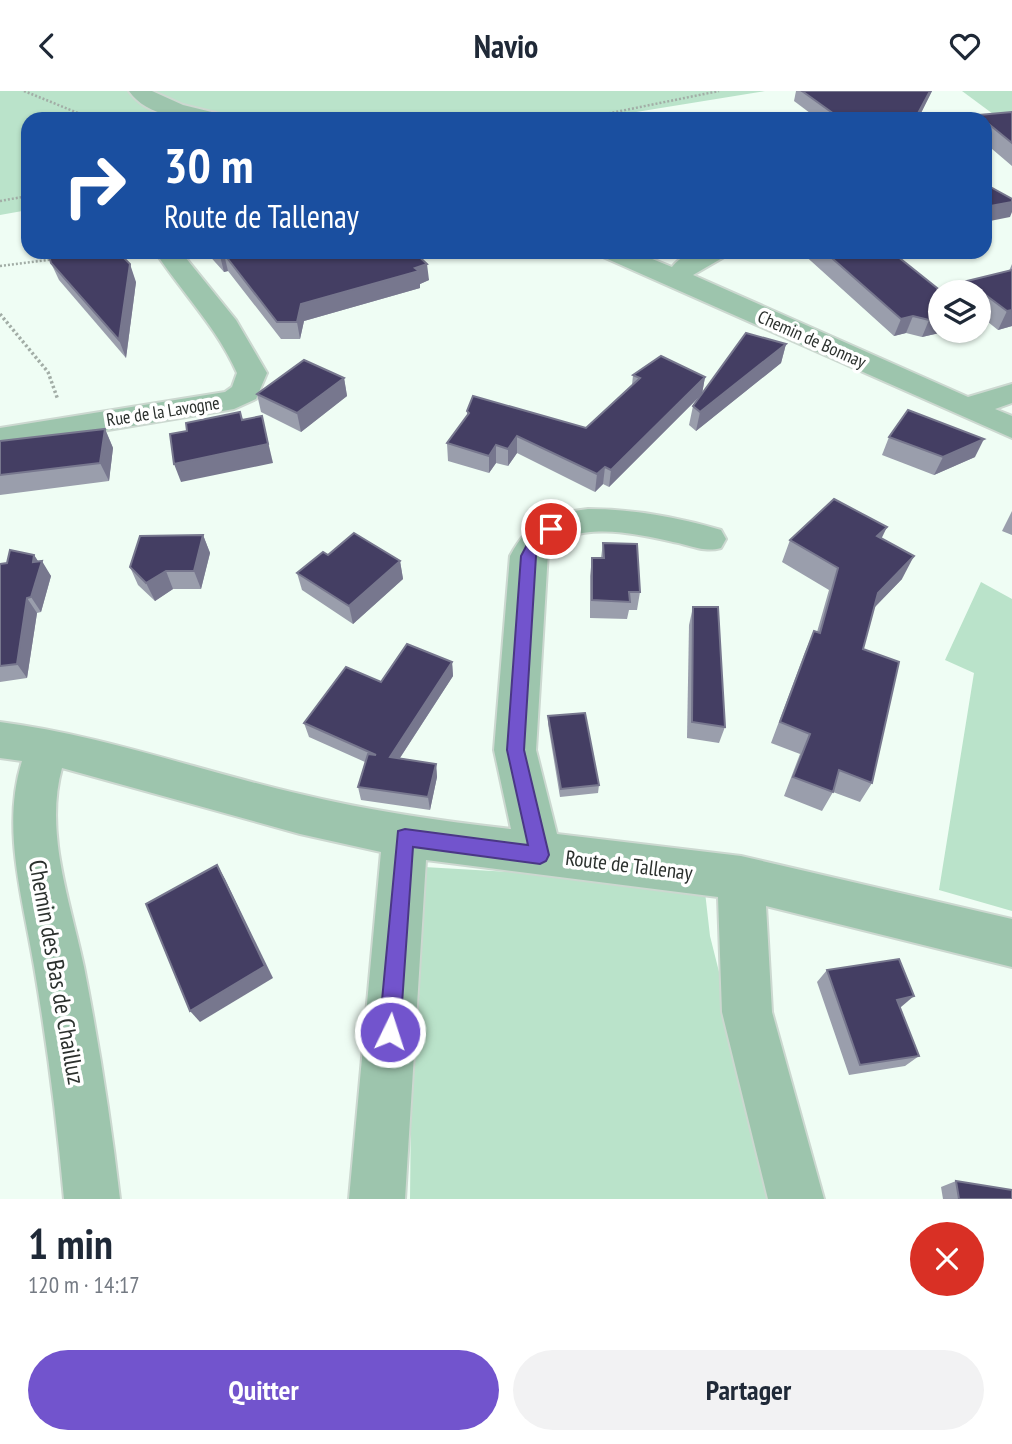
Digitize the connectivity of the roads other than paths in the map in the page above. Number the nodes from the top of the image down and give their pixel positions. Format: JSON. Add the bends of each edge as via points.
{"nodes":[{"id":1,"x":139,"y":91,"type":"edge"},
{"id":2,"x":184,"y":112,"type":"edge"},
{"id":3,"x":174,"y":259,"type":"edge"},
{"id":4,"x":630,"y":259,"type":"edge"},
{"id":5,"x":700,"y":259,"type":"edge"},
{"id":6,"x":677,"y":278,"type":"junction"},
{"id":7,"x":1012,"y":393,"type":"edge"},
{"id":8,"x":965,"y":408,"type":"junction"},
{"id":9,"x":1012,"y":428,"type":"edge"},
{"id":10,"x":0,"y":438,"type":"edge"},
{"id":11,"x":709,"y":539,"type":"dead end"},
{"id":12,"x":0,"y":740,"type":"edge"},
{"id":13,"x":47,"y":746,"type":"junction"},
{"id":14,"x":405,"y":837,"type":"junction"},
{"id":15,"x":540,"y":855,"type":"junction"},
{"id":16,"x":741,"y":878,"type":"junction"},
{"id":17,"x":1012,"y":943,"type":"edge"},
{"id":18,"x":92,"y":1199,"type":"edge"},
{"id":19,"x":377,"y":1199,"type":"edge"},
{"id":20,"x":796,"y":1199,"type":"edge"}],
"edges":[{"from":1,"to":2,"type":"street","via":[[152,102]]},
{"from":3,"to":10,"type":"street","name":"Rue de la Lavogne","via":[[214,307],[245,356],[252,373],[245,392],[234,400]]},
{"from":4,"to":6,"type":"street","name":"Chemin de Bonnay"},
{"from":5,"to":6,"type":"street","via":[[687,265]]},
{"from":6,"to":8,"type":"street","name":"Chemin de Bonnay"},
{"from":7,"to":8,"type":"street"},
{"from":8,"to":9,"type":"street","name":"Chemin de Bonnay"},
{"from":11,"to":15,"type":"street","via":[[654,524],[573,522],[536,540],[528,556],[515,750]]},
{"from":12,"to":13,"type":"street","name":"Route de Tallenay"},
{"from":13,"to":14,"type":"street","name":"Route de Tallenay","via":[[300,814]]},
{"from":13,"to":18,"type":"street","name":"Chemin des Bas de Chailluz","via":[[38,770],[33,840],[59,967]]},
{"from":14,"to":15,"type":"street","name":"Route de Tallenay"},
{"from":14,"to":19,"type":"street"},
{"from":15,"to":16,"type":"street","name":"Route de Tallenay"},
{"from":16,"to":17,"type":"street","name":"Route de Tallenay"},
{"from":16,"to":20,"type":"street","via":[[747,1012]]}]}
